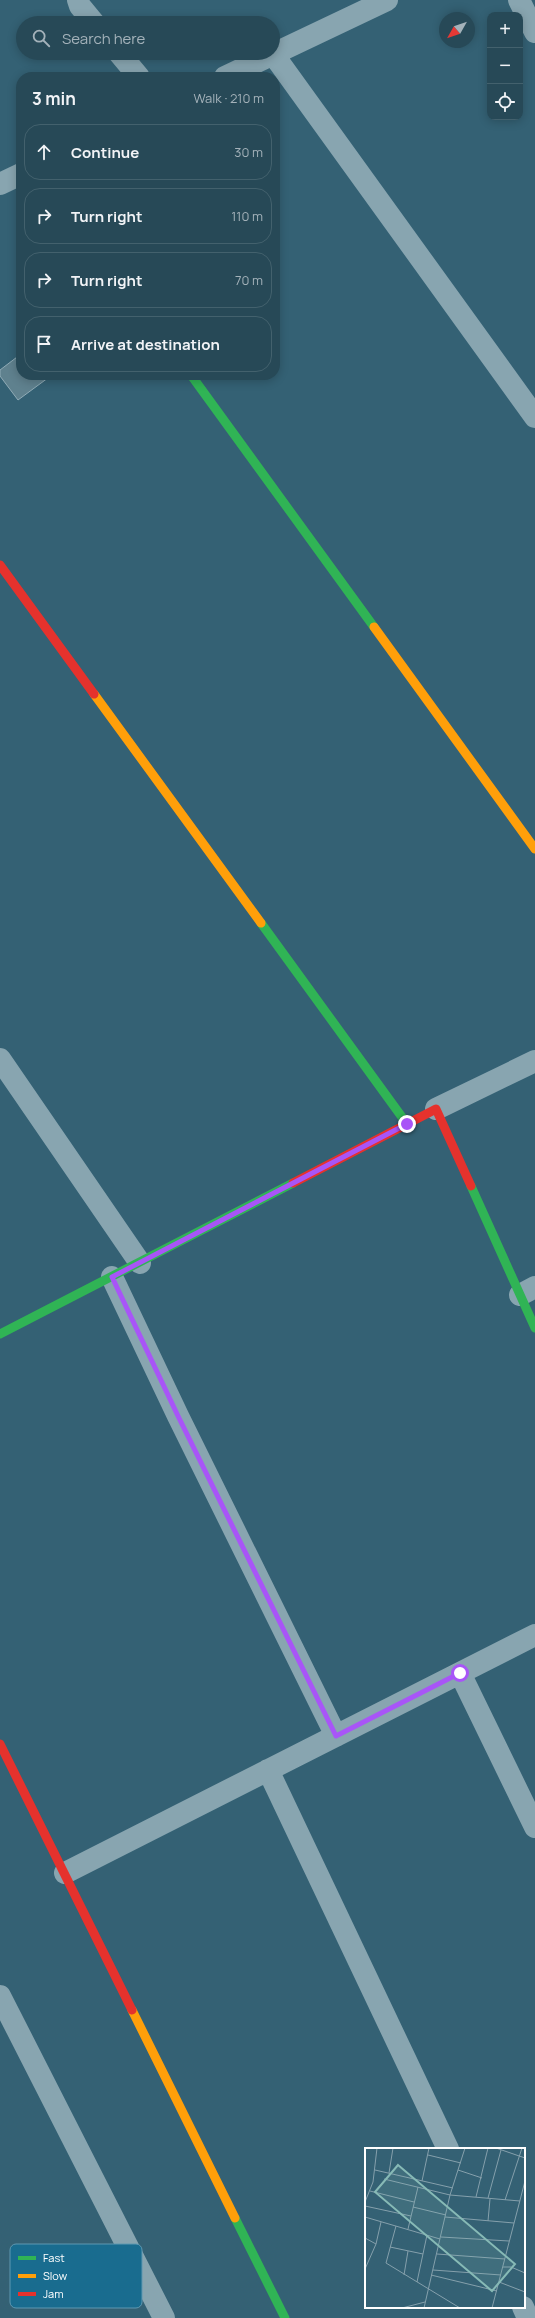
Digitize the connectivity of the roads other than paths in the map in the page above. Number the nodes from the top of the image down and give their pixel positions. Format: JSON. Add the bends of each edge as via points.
{"nodes":[{"id":1,"x":78,"y":0,"type":"edge"},
{"id":2,"x":387,"y":0,"type":"edge"},
{"id":3,"x":519,"y":0,"type":"edge"},
{"id":4,"x":363,"y":5,"type":"edge"},
{"id":5,"x":88,"y":16,"type":"edge"},
{"id":6,"x":535,"y":32,"type":"edge"},
{"id":7,"x":280,"y":50,"type":"edge"},
{"id":8,"x":125,"y":60,"type":"edge"},
{"id":9,"x":260,"y":60,"type":"edge"},
{"id":10,"x":277,"y":60,"type":"edge"},
{"id":11,"x":135,"y":72,"type":"edge"},
{"id":12,"x":235,"y":72,"type":"edge"},
{"id":13,"x":16,"y":176,"type":"edge"},
{"id":14,"x":0,"y":184,"type":"edge"},
{"id":15,"x":196,"y":380,"type":"edge"},
{"id":16,"x":535,"y":417,"type":"edge"},
{"id":17,"x":0,"y":565,"type":"edge"},
{"id":18,"x":535,"y":849,"type":"edge"},
{"id":19,"x":0,"y":1059,"type":"edge"},
{"id":20,"x":535,"y":1060,"type":"edge"},
{"id":21,"x":436,"y":1109,"type":"junction"},
{"id":22,"x":407,"y":1124,"type":"junction"},
{"id":23,"x":140,"y":1263,"type":"junction"},
{"id":24,"x":112,"y":1277,"type":"junction"},
{"id":25,"x":527,"y":1291,"type":"edge"},
{"id":26,"x":535,"y":1328,"type":"edge"},
{"id":27,"x":0,"y":1334,"type":"edge"},
{"id":28,"x":535,"y":1635,"type":"edge"},
{"id":29,"x":460,"y":1673,"type":"junction"},
{"id":30,"x":336,"y":1736,"type":"junction"},
{"id":31,"x":0,"y":1744,"type":"edge"},
{"id":32,"x":268,"y":1770,"type":"junction"},
{"id":33,"x":535,"y":1827,"type":"edge"},
{"id":34,"x":65,"y":1874,"type":"junction"},
{"id":35,"x":0,"y":1996,"type":"edge"},
{"id":36,"x":448,"y":2148,"type":"edge"},
{"id":37,"x":126,"y":2244,"type":"edge"},
{"id":38,"x":142,"y":2275,"type":"edge"},
{"id":39,"x":523,"y":2308,"type":"edge"},
{"id":40,"x":164,"y":2318,"type":"edge"},
{"id":41,"x":286,"y":2318,"type":"edge"},
{"id":42,"x":528,"y":2318,"type":"edge"}],
"edges":[{"from":1,"to":5,"type":"street"},
{"from":2,"to":4,"type":"street"},
{"from":3,"to":6,"type":"street"},
{"from":4,"to":7,"type":"street"},
{"from":8,"to":11,"type":"street"},
{"from":9,"to":12,"type":"street"},
{"from":10,"to":16,"type":"street"},
{"from":13,"to":14,"type":"street"},
{"from":15,"to":18,"type":"street"},
{"from":17,"to":22,"type":"street"},
{"from":19,"to":23,"type":"street"},
{"from":20,"to":21,"type":"street"},
{"from":21,"to":22,"type":"street"},
{"from":21,"to":25,"type":"street"},
{"from":22,"to":23,"type":"street"},
{"from":23,"to":24,"type":"street"},
{"from":24,"to":27,"type":"street"},
{"from":24,"to":30,"type":"street"},
{"from":25,"to":26,"type":"street"},
{"from":28,"to":29,"type":"street"},
{"from":29,"to":30,"type":"street"},
{"from":29,"to":33,"type":"street"},
{"from":30,"to":32,"type":"street"},
{"from":31,"to":34,"type":"street"},
{"from":32,"to":34,"type":"street"},
{"from":32,"to":36,"type":"street"},
{"from":34,"to":41,"type":"street"},
{"from":35,"to":37,"type":"street"},
{"from":38,"to":40,"type":"street"},
{"from":39,"to":42,"type":"street"}]}
